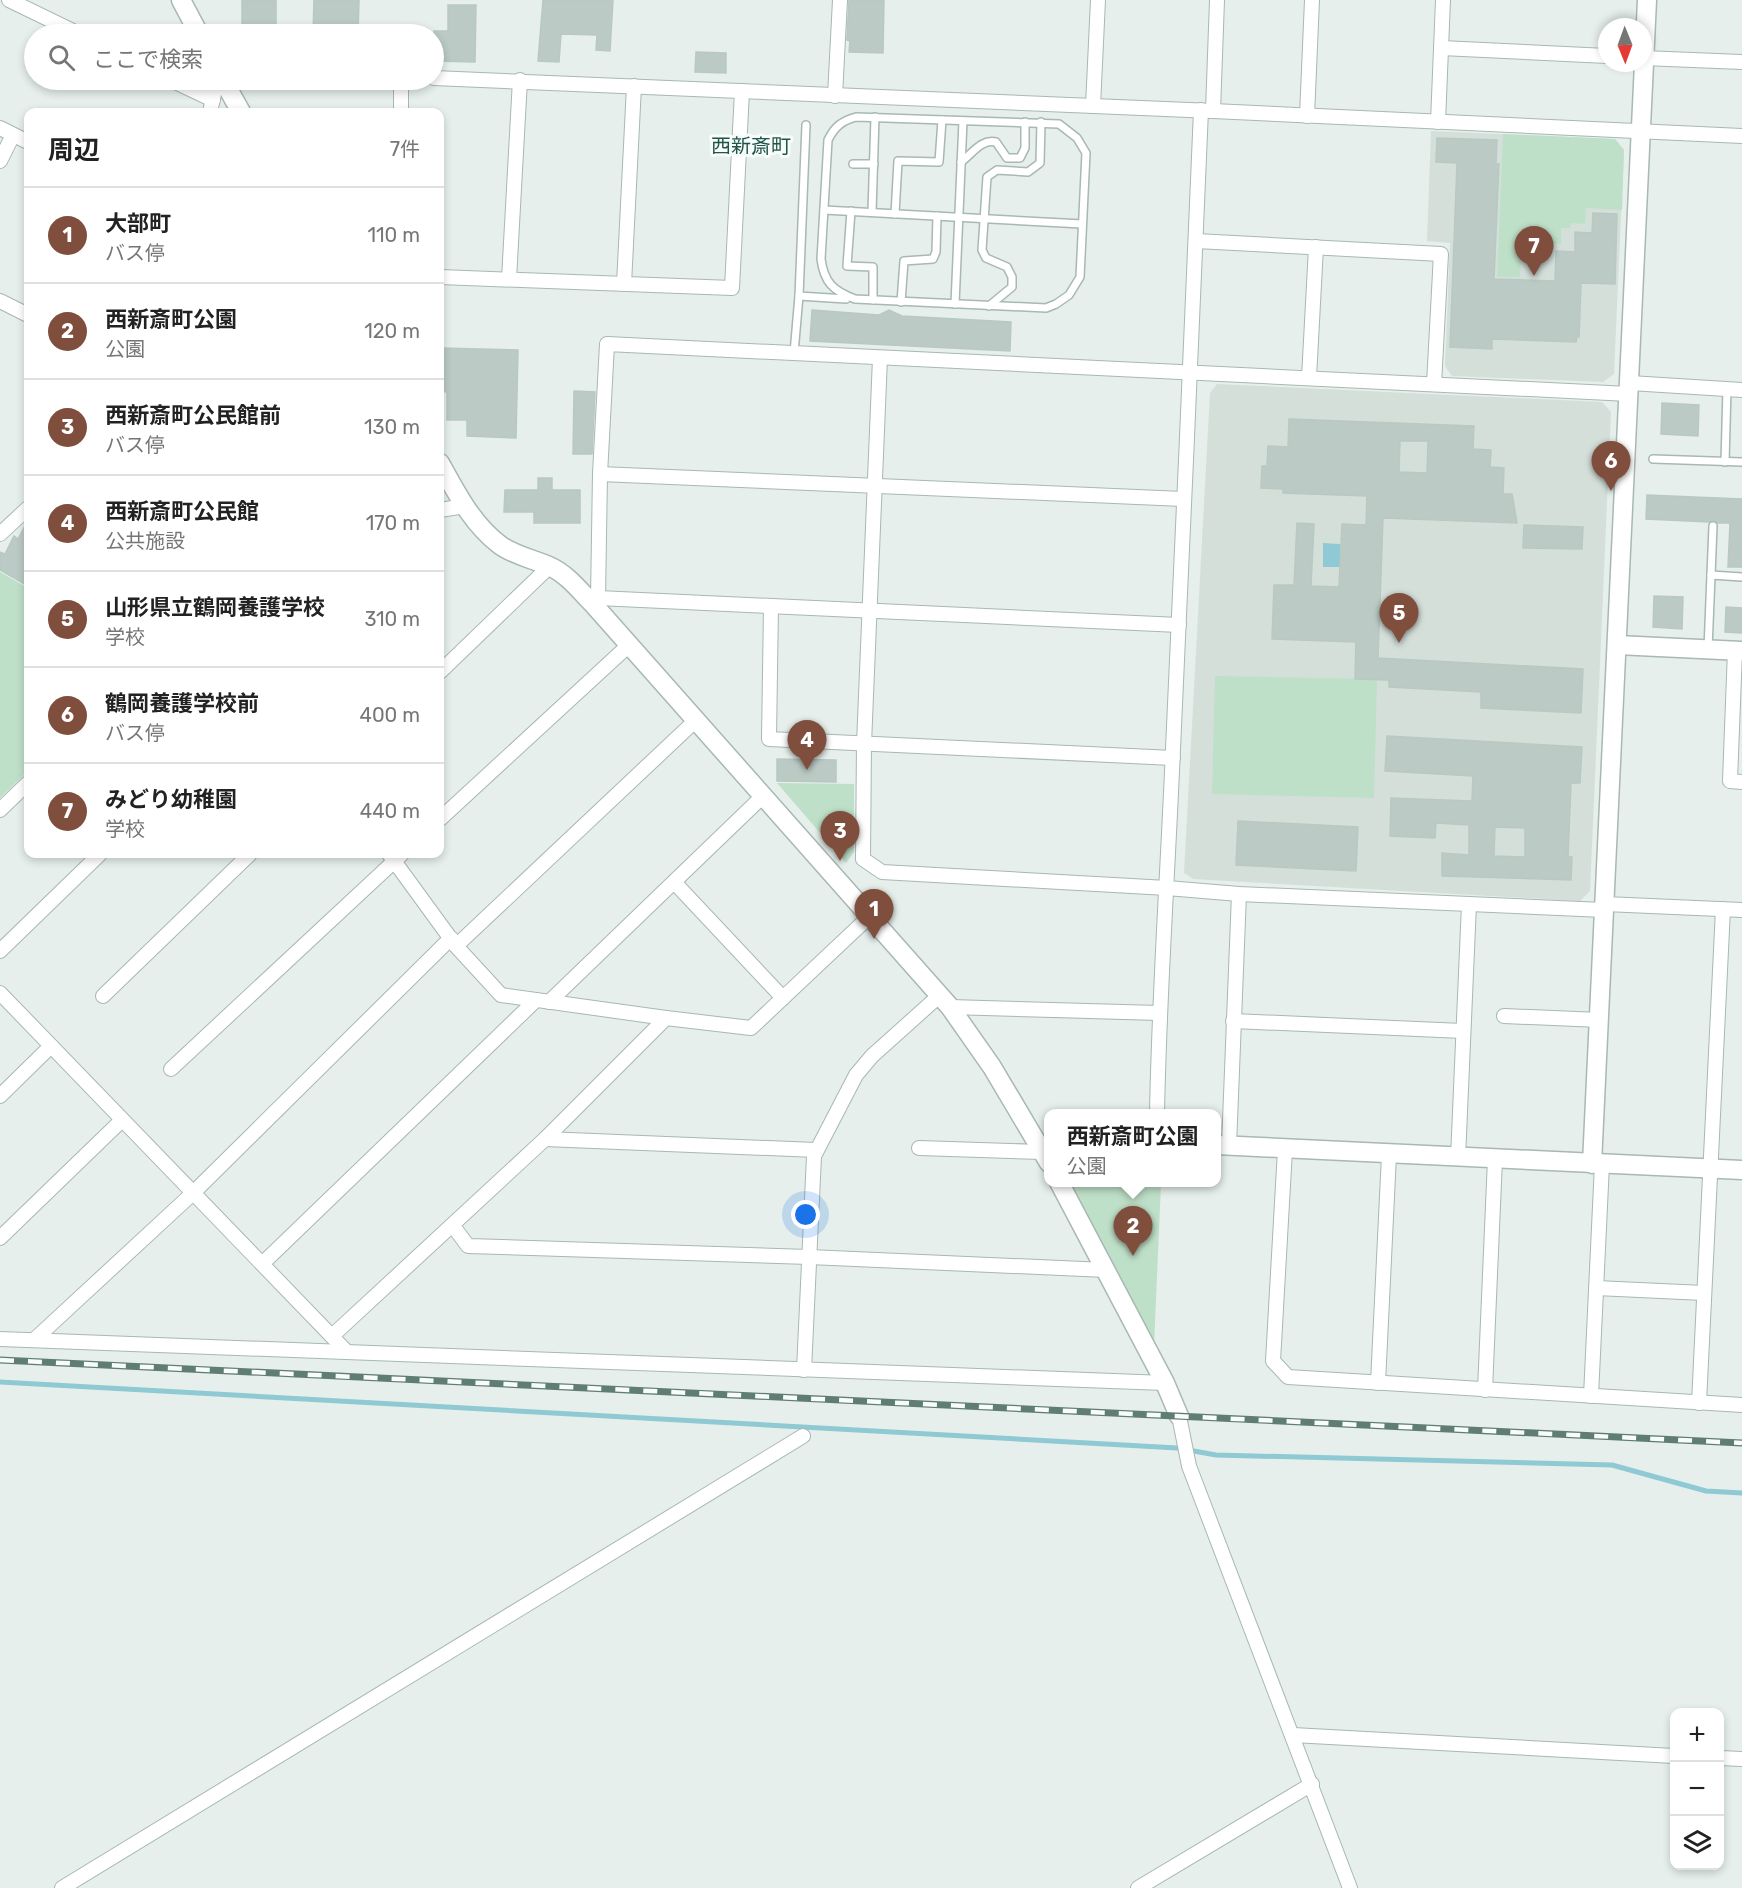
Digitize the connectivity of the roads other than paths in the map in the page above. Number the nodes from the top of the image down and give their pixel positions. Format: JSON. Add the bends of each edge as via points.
{"nodes":[{"id":1,"x":9,"y":0,"type":"edge"},
{"id":2,"x":181,"y":0,"type":"edge"},
{"id":3,"x":840,"y":0,"type":"edge"},
{"id":4,"x":1098,"y":0,"type":"edge"},
{"id":5,"x":1217,"y":0,"type":"edge"},
{"id":6,"x":1311,"y":0,"type":"edge"},
{"id":7,"x":1443,"y":0,"type":"edge"},
{"id":8,"x":1647,"y":0,"type":"edge"},
{"id":9,"x":1646,"y":18,"type":"edge"},
{"id":10,"x":58,"y":24,"type":"edge"},
{"id":11,"x":194,"y":24,"type":"edge"},
{"id":12,"x":1441,"y":48,"type":"junction"},
{"id":13,"x":1598,"y":56,"type":"edge"},
{"id":14,"x":1652,"y":58,"type":"edge"},
{"id":15,"x":1742,"y":62,"type":"edge"},
{"id":16,"x":1643,"y":72,"type":"edge"},
{"id":17,"x":444,"y":78,"type":"edge"},
{"id":18,"x":520,"y":80,"type":"junction"},
{"id":19,"x":634,"y":86,"type":"junction"},
{"id":20,"x":187,"y":90,"type":"edge"},
{"id":21,"x":215,"y":90,"type":"edge"},
{"id":22,"x":229,"y":90,"type":"edge"},
{"id":23,"x":401,"y":90,"type":"edge"},
{"id":24,"x":742,"y":91,"type":"junction"},
{"id":25,"x":835,"y":96,"type":"junction"},
{"id":26,"x":212,"y":106,"type":"edge"},
{"id":27,"x":1093,"y":106,"type":"junction"},
{"id":28,"x":239,"y":108,"type":"edge"},
{"id":29,"x":400,"y":108,"type":"edge"},
{"id":30,"x":1207,"y":110,"type":"junction"},
{"id":31,"x":1307,"y":116,"type":"junction"},
{"id":32,"x":875,"y":117,"type":"junction"},
{"id":33,"x":942,"y":120,"type":"junction"},
{"id":34,"x":963,"y":121,"type":"junction"},
{"id":35,"x":1025,"y":122,"type":"junction"},
{"id":36,"x":1041,"y":122,"type":"junction"},
{"id":37,"x":1438,"y":122,"type":"junction"},
{"id":38,"x":806,"y":125,"type":"dead end"},
{"id":39,"x":0,"y":128,"type":"edge"},
{"id":40,"x":1641,"y":132,"type":"junction"},
{"id":41,"x":13,"y":135,"type":"junction"},
{"id":42,"x":1742,"y":136,"type":"edge"},
{"id":43,"x":24,"y":140,"type":"edge"},
{"id":44,"x":0,"y":161,"type":"edge"},
{"id":45,"x":961,"y":162,"type":"junction"},
{"id":46,"x":853,"y":164,"type":"dead end"},
{"id":47,"x":874,"y":164,"type":"junction"},
{"id":48,"x":824,"y":210,"type":"junction"},
{"id":49,"x":851,"y":211,"type":"junction"},
{"id":50,"x":872,"y":212,"type":"junction"},
{"id":51,"x":895,"y":214,"type":"junction"},
{"id":52,"x":937,"y":216,"type":"junction"},
{"id":53,"x":959,"y":217,"type":"junction"},
{"id":54,"x":984,"y":218,"type":"junction"},
{"id":55,"x":1082,"y":224,"type":"junction"},
{"id":56,"x":1196,"y":241,"type":"junction"},
{"id":57,"x":1316,"y":247,"type":"junction"},
{"id":58,"x":444,"y":277,"type":"edge"},
{"id":59,"x":509,"y":279,"type":"junction"},
{"id":60,"x":624,"y":284,"type":"junction"},
{"id":61,"x":799,"y":296,"type":"junction"},
{"id":62,"x":855,"y":299,"type":"junction"},
{"id":63,"x":873,"y":300,"type":"junction"},
{"id":64,"x":0,"y":301,"type":"edge"},
{"id":65,"x":901,"y":302,"type":"junction"},
{"id":66,"x":955,"y":304,"type":"junction"},
{"id":67,"x":989,"y":306,"type":"junction"},
{"id":68,"x":24,"y":313,"type":"edge"},
{"id":69,"x":794,"y":353,"type":"junction"},
{"id":70,"x":880,"y":358,"type":"junction"},
{"id":71,"x":1191,"y":372,"type":"junction"},
{"id":72,"x":1309,"y":378,"type":"junction"},
{"id":73,"x":1434,"y":384,"type":"junction"},
{"id":74,"x":1629,"y":388,"type":"junction"},
{"id":75,"x":1727,"y":389,"type":"junction"},
{"id":76,"x":1742,"y":390,"type":"edge"},
{"id":77,"x":1653,"y":459,"type":"dead end"},
{"id":78,"x":1725,"y":462,"type":"junction"},
{"id":79,"x":1742,"y":462,"type":"edge"},
{"id":80,"x":444,"y":470,"type":"edge"},
{"id":81,"x":600,"y":474,"type":"junction"},
{"id":82,"x":875,"y":485,"type":"junction"},
{"id":83,"x":1183,"y":499,"type":"junction"},
{"id":84,"x":465,"y":506,"type":"junction"},
{"id":85,"x":444,"y":509,"type":"edge"},
{"id":86,"x":24,"y":512,"type":"edge"},
{"id":87,"x":1713,"y":526,"type":"dead end"},
{"id":88,"x":0,"y":534,"type":"edge"},
{"id":89,"x":550,"y":566,"type":"junction"},
{"id":90,"x":1712,"y":576,"type":"junction"},
{"id":91,"x":1742,"y":577,"type":"edge"},
{"id":92,"x":596,"y":601,"type":"junction"},
{"id":93,"x":771,"y":606,"type":"junction"},
{"id":94,"x":871,"y":612,"type":"junction"},
{"id":95,"x":1179,"y":625,"type":"junction"},
{"id":96,"x":629,"y":645,"type":"junction"},
{"id":97,"x":1617,"y":645,"type":"junction"},
{"id":98,"x":1708,"y":649,"type":"junction"},
{"id":99,"x":1739,"y":651,"type":"edge"},
{"id":100,"x":444,"y":668,"type":"edge"},
{"id":101,"x":696,"y":720,"type":"junction"},
{"id":102,"x":1737,"y":735,"type":"edge"},
{"id":103,"x":864,"y":744,"type":"junction"},
{"id":104,"x":1173,"y":758,"type":"junction"},
{"id":105,"x":1742,"y":782,"type":"edge"},
{"id":106,"x":24,"y":787,"type":"edge"},
{"id":107,"x":763,"y":796,"type":"junction"},
{"id":108,"x":0,"y":810,"type":"edge"},
{"id":109,"x":444,"y":815,"type":"edge"},
{"id":110,"x":96,"y":858,"type":"edge"},
{"id":111,"x":246,"y":858,"type":"edge"},
{"id":112,"x":393,"y":858,"type":"edge"},
{"id":113,"x":396,"y":858,"type":"edge"},
{"id":114,"x":674,"y":882,"type":"junction"},
{"id":115,"x":1167,"y":888,"type":"junction"},
{"id":116,"x":1239,"y":894,"type":"junction"},
{"id":117,"x":1469,"y":903,"type":"junction"},
{"id":118,"x":1605,"y":907,"type":"junction"},
{"id":119,"x":1723,"y":909,"type":"junction"},
{"id":120,"x":1742,"y":910,"type":"edge"},
{"id":121,"x":870,"y":916,"type":"junction"},
{"id":122,"x":454,"y":942,"type":"junction"},
{"id":123,"x":0,"y":951,"type":"edge"},
{"id":124,"x":0,"y":993,"type":"edge"},
{"id":125,"x":104,"y":996,"type":"dead end"},
{"id":126,"x":783,"y":998,"type":"junction"},
{"id":127,"x":542,"y":1001,"type":"junction"},
{"id":128,"x":945,"y":1001,"type":"junction"},
{"id":129,"x":1159,"y":1013,"type":"junction"},
{"id":130,"x":1504,"y":1016,"type":"dead end"},
{"id":131,"x":666,"y":1018,"type":"junction"},
{"id":132,"x":1600,"y":1020,"type":"junction"},
{"id":133,"x":1233,"y":1021,"type":"junction"},
{"id":134,"x":1463,"y":1031,"type":"junction"},
{"id":135,"x":51,"y":1046,"type":"junction"},
{"id":136,"x":171,"y":1069,"type":"dead end"},
{"id":137,"x":0,"y":1096,"type":"edge"},
{"id":138,"x":1157,"y":1109,"type":"edge"},
{"id":139,"x":122,"y":1120,"type":"junction"},
{"id":140,"x":545,"y":1139,"type":"junction"},
{"id":141,"x":1223,"y":1146,"type":"edge"},
{"id":142,"x":1044,"y":1147,"type":"edge"},
{"id":143,"x":919,"y":1148,"type":"dead end"},
{"id":144,"x":816,"y":1150,"type":"junction"},
{"id":145,"x":1285,"y":1150,"type":"junction"},
{"id":146,"x":1389,"y":1155,"type":"junction"},
{"id":147,"x":1458,"y":1158,"type":"junction"},
{"id":148,"x":1495,"y":1159,"type":"junction"},
{"id":149,"x":1597,"y":1164,"type":"junction"},
{"id":150,"x":1709,"y":1169,"type":"junction"},
{"id":151,"x":1742,"y":1170,"type":"edge"},
{"id":152,"x":1062,"y":1187,"type":"edge"},
{"id":153,"x":193,"y":1193,"type":"junction"},
{"id":154,"x":453,"y":1226,"type":"junction"},
{"id":155,"x":0,"y":1238,"type":"edge"},
{"id":156,"x":809,"y":1257,"type":"junction"},
{"id":157,"x":262,"y":1264,"type":"junction"},
{"id":158,"x":1106,"y":1270,"type":"junction"},
{"id":159,"x":1596,"y":1288,"type":"junction"},
{"id":160,"x":1704,"y":1293,"type":"junction"},
{"id":161,"x":332,"y":1336,"type":"junction"},
{"id":162,"x":0,"y":1339,"type":"edge"},
{"id":163,"x":34,"y":1340,"type":"junction"},
{"id":164,"x":347,"y":1352,"type":"junction"},
{"id":165,"x":804,"y":1370,"type":"junction"},
{"id":166,"x":1165,"y":1383,"type":"junction"},
{"id":167,"x":1378,"y":1383,"type":"junction"},
{"id":168,"x":1485,"y":1389,"type":"junction"},
{"id":169,"x":1591,"y":1396,"type":"junction"},
{"id":170,"x":1699,"y":1403,"type":"junction"},
{"id":171,"x":1742,"y":1405,"type":"edge"},
{"id":172,"x":1179,"y":1416,"type":"joint"},
{"id":173,"x":803,"y":1436,"type":"dead end"},
{"id":174,"x":1293,"y":1735,"type":"junction"},
{"id":175,"x":1670,"y":1756,"type":"edge"},
{"id":176,"x":1724,"y":1758,"type":"edge"},
{"id":177,"x":1742,"y":1759,"type":"edge"},
{"id":178,"x":1312,"y":1784,"type":"junction"},
{"id":179,"x":62,"y":1888,"type":"edge"},
{"id":180,"x":1138,"y":1888,"type":"edge"},
{"id":181,"x":1350,"y":1888,"type":"edge"}],
"edges":[{"from":1,"to":10,"type":"street"},
{"from":2,"to":11,"type":"street"},
{"from":3,"to":25,"type":"street"},
{"from":4,"to":27,"type":"street"},
{"from":5,"to":30,"type":"street"},
{"from":6,"to":31,"type":"street"},
{"from":7,"to":12,"type":"street"},
{"from":8,"to":9,"type":"street"},
{"from":12,"to":13,"type":"street"},
{"from":12,"to":37,"type":"street"},
{"from":14,"to":15,"type":"street"},
{"from":16,"to":40,"type":"street"},
{"from":17,"to":18,"type":"street"},
{"from":18,"to":19,"type":"street"},
{"from":18,"to":59,"type":"street"},
{"from":19,"to":24,"type":"street"},
{"from":19,"to":60,"type":"street"},
{"from":20,"to":26,"type":"street"},
{"from":21,"to":26,"type":"street"},
{"from":22,"to":28,"type":"street"},
{"from":23,"to":29,"type":"street"},
{"from":24,"to":25,"type":"street"},
{"from":24,"to":60,"type":"street","via":[[732,288]]},
{"from":25,"to":27,"type":"street"},
{"from":27,"to":30,"type":"street"},
{"from":30,"to":31,"type":"street"},
{"from":30,"to":56,"type":"street"},
{"from":31,"to":37,"type":"street"},
{"from":32,"to":33,"type":"lane"},
{"from":32,"to":47,"type":"lane"},
{"from":32,"to":48,"type":"lane","via":[[856,117],[835,127],[828,140]]},
{"from":33,"to":34,"type":"lane"},
{"from":33,"to":51,"type":"lane","via":[[939,162],[898,161]]},
{"from":34,"to":35,"type":"lane"},
{"from":34,"to":45,"type":"lane"},
{"from":35,"to":36,"type":"lane"},
{"from":35,"to":45,"type":"lane","via":[[1025,148],[1020,158],[1007,158],[996,142],[989,141]]},
{"from":36,"to":54,"type":"lane","via":[[1040,163],[1028,172],[997,170],[987,177]]},
{"from":36,"to":55,"type":"lane","via":[[1059,124],[1077,138],[1086,153]]},
{"from":37,"to":40,"type":"street"},
{"from":38,"to":61,"type":"lane"},
{"from":39,"to":41,"type":"street"},
{"from":40,"to":42,"type":"street"},
{"from":40,"to":74,"type":"street"},
{"from":41,"to":43,"type":"street"},
{"from":41,"to":44,"type":"street"},
{"from":45,"to":53,"type":"lane"},
{"from":46,"to":47,"type":"lane"},
{"from":47,"to":50,"type":"lane"},
{"from":48,"to":49,"type":"lane"},
{"from":48,"to":62,"type":"lane","via":[[823,269],[838,293]]},
{"from":49,"to":50,"type":"lane"},
{"from":49,"to":63,"type":"lane","via":[[847,266],[873,267]]},
{"from":50,"to":51,"type":"lane"},
{"from":51,"to":52,"type":"lane"},
{"from":52,"to":53,"type":"lane"},
{"from":52,"to":65,"type":"lane","via":[[933,259],[904,261]]},
{"from":53,"to":54,"type":"lane"},
{"from":53,"to":66,"type":"lane"},
{"from":54,"to":55,"type":"lane"},
{"from":54,"to":67,"type":"lane","via":[[982,249],[986,258],[1007,267],[1012,277],[1012,287]]},
{"from":55,"to":67,"type":"lane","via":[[1080,277],[1069,295],[1046,308]]},
{"from":56,"to":57,"type":"street"},
{"from":56,"to":71,"type":"street"},
{"from":57,"to":72,"type":"street"},
{"from":57,"to":73,"type":"street","via":[[1441,254]]},
{"from":58,"to":59,"type":"street"},
{"from":59,"to":60,"type":"street"},
{"from":61,"to":62,"type":"lane"},
{"from":61,"to":69,"type":"lane"},
{"from":62,"to":63,"type":"lane"},
{"from":63,"to":65,"type":"lane"},
{"from":64,"to":68,"type":"street"},
{"from":65,"to":66,"type":"lane"},
{"from":66,"to":67,"type":"lane"},
{"from":69,"to":70,"type":"street"},
{"from":69,"to":81,"type":"street","via":[[607,344]]},
{"from":70,"to":71,"type":"street"},
{"from":70,"to":82,"type":"street"},
{"from":71,"to":72,"type":"street"},
{"from":71,"to":83,"type":"street"},
{"from":72,"to":73,"type":"street"},
{"from":73,"to":74,"type":"street"},
{"from":74,"to":75,"type":"street"},
{"from":74,"to":97,"type":"street"},
{"from":75,"to":76,"type":"street"},
{"from":75,"to":78,"type":"lane"},
{"from":77,"to":78,"type":"lane"},
{"from":78,"to":79,"type":"lane"},
{"from":80,"to":84,"type":"street"},
{"from":81,"to":82,"type":"street"},
{"from":81,"to":92,"type":"street"},
{"from":82,"to":83,"type":"street"},
{"from":82,"to":94,"type":"street"},
{"from":83,"to":95,"type":"street"},
{"from":84,"to":85,"type":"street"},
{"from":84,"to":89,"type":"street","via":[[501,545]]},
{"from":86,"to":88,"type":"street"},
{"from":87,"to":90,"type":"lane"},
{"from":89,"to":92,"type":"street"},
{"from":89,"to":100,"type":"street"},
{"from":90,"to":91,"type":"lane"},
{"from":90,"to":98,"type":"lane"},
{"from":92,"to":93,"type":"street"},
{"from":92,"to":96,"type":"street"},
{"from":93,"to":94,"type":"street"},
{"from":93,"to":103,"type":"street","via":[[769,739]]},
{"from":94,"to":95,"type":"street"},
{"from":94,"to":103,"type":"street"},
{"from":95,"to":104,"type":"street"},
{"from":96,"to":101,"type":"street"},
{"from":96,"to":109,"type":"street"},
{"from":97,"to":98,"type":"street"},
{"from":97,"to":118,"type":"street"},
{"from":98,"to":99,"type":"street"},
{"from":99,"to":102,"type":"street"},
{"from":101,"to":107,"type":"street"},
{"from":101,"to":122,"type":"street"},
{"from":102,"to":105,"type":"street","via":[[1730,781]]},
{"from":103,"to":104,"type":"street"},
{"from":103,"to":115,"type":"street","via":[[863,859],[882,872]]},
{"from":104,"to":115,"type":"street"},
{"from":106,"to":108,"type":"street"},
{"from":107,"to":114,"type":"street"},
{"from":107,"to":121,"type":"street"},
{"from":110,"to":123,"type":"street"},
{"from":111,"to":125,"type":"street"},
{"from":112,"to":136,"type":"street"},
{"from":113,"to":122,"type":"street"},
{"from":114,"to":126,"type":"street"},
{"from":114,"to":127,"type":"street"},
{"from":115,"to":116,"type":"street"},
{"from":115,"to":129,"type":"street"},
{"from":116,"to":117,"type":"street"},
{"from":116,"to":133,"type":"street"},
{"from":117,"to":118,"type":"street"},
{"from":117,"to":134,"type":"street"},
{"from":118,"to":119,"type":"street"},
{"from":118,"to":132,"type":"street"},
{"from":119,"to":120,"type":"street"},
{"from":119,"to":150,"type":"street"},
{"from":121,"to":126,"type":"street"},
{"from":121,"to":128,"type":"street"},
{"from":122,"to":127,"type":"street","via":[[501,994]]},
{"from":122,"to":153,"type":"street"},
{"from":124,"to":135,"type":"street"},
{"from":126,"to":131,"type":"street","via":[[751,1028]]},
{"from":127,"to":131,"type":"street"},
{"from":127,"to":157,"type":"street"},
{"from":128,"to":129,"type":"street"},
{"from":128,"to":142,"type":"street"},
{"from":128,"to":144,"type":"street","via":[[872,1056],[856,1075]]},
{"from":129,"to":138,"type":"street"},
{"from":130,"to":132,"type":"street"},
{"from":131,"to":140,"type":"street"},
{"from":132,"to":149,"type":"street"},
{"from":133,"to":134,"type":"street"},
{"from":133,"to":141,"type":"street"},
{"from":134,"to":147,"type":"street"},
{"from":135,"to":137,"type":"street"},
{"from":135,"to":139,"type":"street"},
{"from":139,"to":153,"type":"street"},
{"from":139,"to":155,"type":"street"},
{"from":140,"to":144,"type":"street"},
{"from":140,"to":154,"type":"street"},
{"from":141,"to":145,"type":"street"},
{"from":142,"to":143,"type":"street"},
{"from":144,"to":156,"type":"street"},
{"from":145,"to":146,"type":"street"},
{"from":145,"to":167,"type":"street","via":[[1272,1361],[1288,1377]]},
{"from":146,"to":147,"type":"street"},
{"from":146,"to":167,"type":"street"},
{"from":147,"to":148,"type":"street"},
{"from":148,"to":149,"type":"street"},
{"from":148,"to":168,"type":"street"},
{"from":149,"to":150,"type":"street"},
{"from":149,"to":159,"type":"street"},
{"from":150,"to":151,"type":"street"},
{"from":150,"to":160,"type":"street"},
{"from":152,"to":158,"type":"street"},
{"from":153,"to":157,"type":"street"},
{"from":153,"to":163,"type":"street"},
{"from":154,"to":156,"type":"street","via":[[468,1246]]},
{"from":154,"to":161,"type":"street"},
{"from":156,"to":158,"type":"street"},
{"from":156,"to":165,"type":"street"},
{"from":157,"to":161,"type":"street"},
{"from":158,"to":166,"type":"street"},
{"from":159,"to":160,"type":"street"},
{"from":159,"to":169,"type":"street"},
{"from":160,"to":170,"type":"street"},
{"from":161,"to":164,"type":"street"},
{"from":162,"to":163,"type":"street"},
{"from":163,"to":164,"type":"street"},
{"from":164,"to":165,"type":"street"},
{"from":165,"to":166,"type":"street"},
{"from":166,"to":172,"type":"street"},
{"from":167,"to":168,"type":"street"},
{"from":168,"to":169,"type":"street"},
{"from":169,"to":170,"type":"street"},
{"from":170,"to":171,"type":"street"},
{"from":172,"to":174,"type":"street","via":[[1189,1466]]},
{"from":173,"to":179,"type":"street"},
{"from":174,"to":175,"type":"street"},
{"from":174,"to":178,"type":"street"},
{"from":176,"to":177,"type":"street"},
{"from":178,"to":180,"type":"street"},
{"from":178,"to":181,"type":"street"}]}
